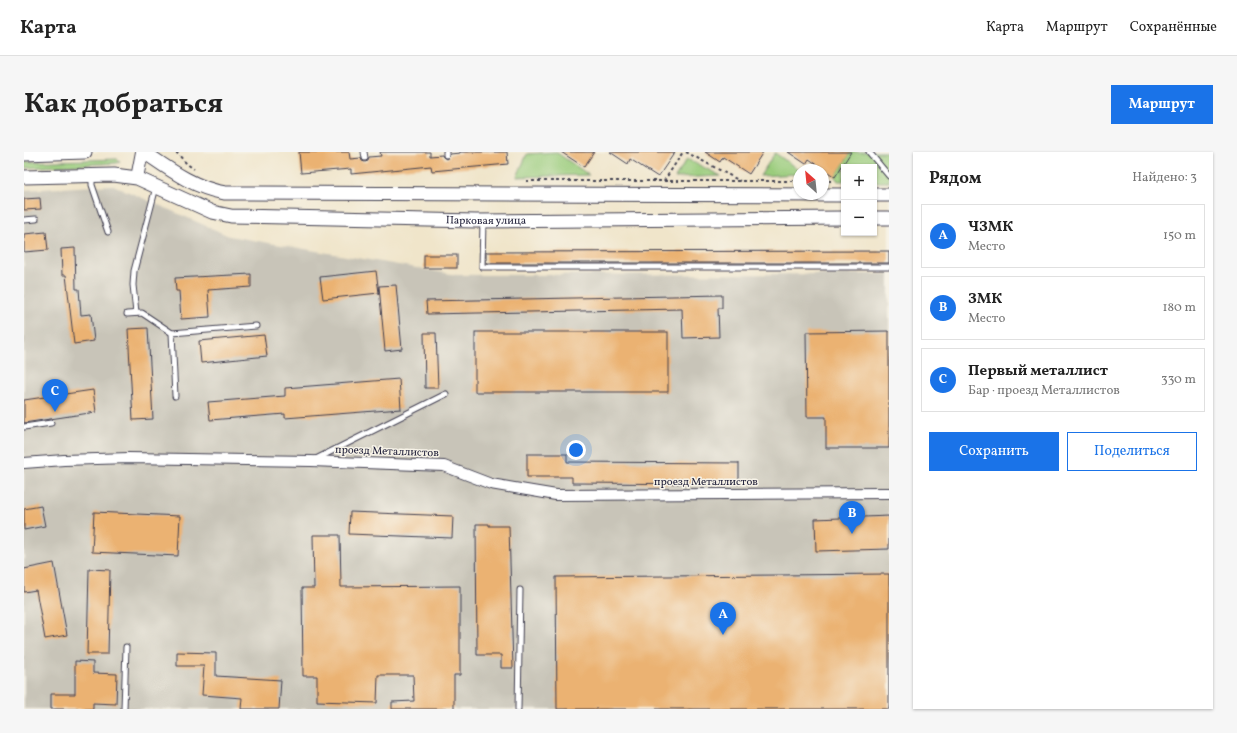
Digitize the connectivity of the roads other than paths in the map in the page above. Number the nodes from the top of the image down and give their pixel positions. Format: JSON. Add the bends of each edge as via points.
{"nodes":[{"id":1,"x":85,"y":152,"type":"edge"},
{"id":2,"x":143,"y":152,"type":"edge"},
{"id":3,"x":869,"y":152,"type":"edge"},
{"id":4,"x":24,"y":154,"type":"edge"},
{"id":5,"x":92,"y":175,"type":"junction"},
{"id":6,"x":889,"y":176,"type":"edge"},
{"id":7,"x":24,"y":177,"type":"edge"},
{"id":8,"x":136,"y":178,"type":"junction"},
{"id":9,"x":156,"y":186,"type":"junction"},
{"id":10,"x":841,"y":195,"type":"edge"},
{"id":11,"x":877,"y":195,"type":"edge"},
{"id":12,"x":889,"y":195,"type":"edge"},
{"id":13,"x":841,"y":218,"type":"edge"},
{"id":14,"x":877,"y":218,"type":"edge"},
{"id":15,"x":889,"y":218,"type":"edge"},
{"id":16,"x":36,"y":219,"type":"dead end"},
{"id":17,"x":24,"y":220,"type":"edge"},
{"id":18,"x":483,"y":221,"type":"junction"},
{"id":19,"x":108,"y":232,"type":"dead end"},
{"id":20,"x":889,"y":267,"type":"edge"},
{"id":21,"x":136,"y":313,"type":"junction"},
{"id":22,"x":127,"y":314,"type":"dead end"},
{"id":23,"x":256,"y":326,"type":"dead end"},
{"id":24,"x":172,"y":333,"type":"junction"},
{"id":25,"x":446,"y":394,"type":"dead end"},
{"id":26,"x":175,"y":396,"type":"dead end"},
{"id":27,"x":51,"y":423,"type":"dead end"},
{"id":28,"x":24,"y":427,"type":"edge"},
{"id":29,"x":311,"y":461,"type":"junction"},
{"id":30,"x":24,"y":463,"type":"edge"},
{"id":31,"x":889,"y":493,"type":"edge"},
{"id":32,"x":520,"y":590,"type":"dead end"},
{"id":33,"x":126,"y":647,"type":"dead end"},
{"id":34,"x":124,"y":709,"type":"edge"},
{"id":35,"x":518,"y":709,"type":"edge"}],
"edges":[{"from":1,"to":4,"type":"main road"},
{"from":2,"to":8,"type":"street"},
{"from":2,"to":10,"type":"main road","via":[[193,183],[214,192],[225,193]]},
{"from":3,"to":6,"type":"lane"},
{"from":5,"to":7,"type":"main road","name":"Парковая улица"},
{"from":5,"to":8,"type":"main road","name":"Парковая улица"},
{"from":5,"to":19,"type":"lane","via":[[92,185]]},
{"from":8,"to":9,"type":"main road","name":"Парковая улица"},
{"from":9,"to":18,"type":"main road","name":"Парковая улица","via":[[212,212],[231,216]]},
{"from":9,"to":21,"type":"lane","via":[[134,271]]},
{"from":11,"to":12,"type":"main road"},
{"from":13,"to":18,"type":"main road","name":"Парковая улица"},
{"from":14,"to":15,"type":"main road"},
{"from":16,"to":17,"type":"lane"},
{"from":18,"to":20,"type":"lane","via":[[482,267]]},
{"from":21,"to":22,"type":"lane"},
{"from":21,"to":24,"type":"lane","via":[[142,313]]},
{"from":23,"to":24,"type":"lane"},
{"from":24,"to":26,"type":"lane"},
{"from":25,"to":29,"type":"lane"},
{"from":27,"to":28,"type":"lane"},
{"from":29,"to":30,"type":"street","name":"проезд Металлистов","via":[[129,458]]},
{"from":29,"to":31,"type":"street","name":"проезд Металлистов","via":[[444,466],[491,484],[556,494]]},
{"from":32,"to":35,"type":"lane"},
{"from":33,"to":34,"type":"lane"}]}
